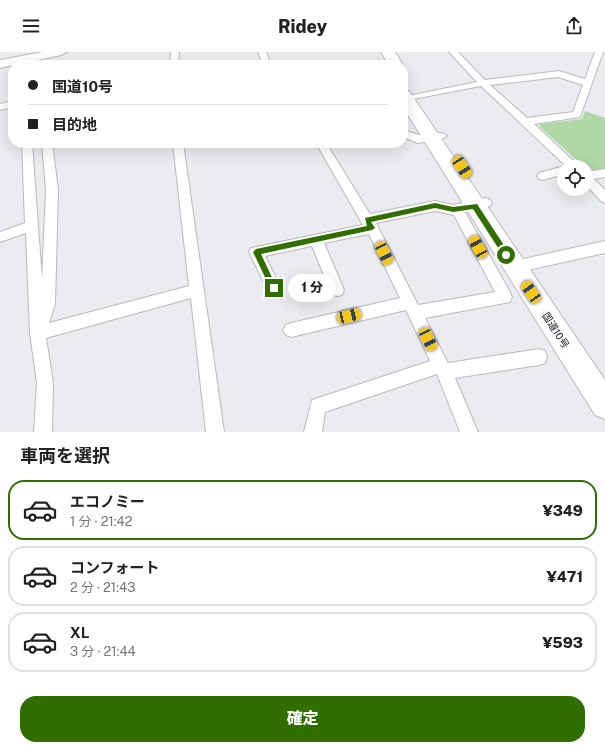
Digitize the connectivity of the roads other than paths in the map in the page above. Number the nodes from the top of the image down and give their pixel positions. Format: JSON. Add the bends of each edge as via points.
{"nodes":[{"id":1,"x":61,"y":52,"type":"edge"},
{"id":2,"x":453,"y":52,"type":"edge"},
{"id":3,"x":600,"y":52,"type":"edge"},
{"id":4,"x":20,"y":60,"type":"edge"},
{"id":5,"x":600,"y":66,"type":"edge"},
{"id":6,"x":483,"y":83,"type":"junction"},
{"id":7,"x":587,"y":84,"type":"junction"},
{"id":8,"x":409,"y":97,"type":"edge"},
{"id":9,"x":525,"y":122,"type":"junction"},
{"id":10,"x":408,"y":135,"type":"edge"},
{"id":11,"x":437,"y":137,"type":"junction"},
{"id":12,"x":27,"y":148,"type":"edge"},
{"id":13,"x":48,"y":148,"type":"edge"},
{"id":14,"x":179,"y":148,"type":"edge"},
{"id":15,"x":324,"y":148,"type":"edge"},
{"id":16,"x":566,"y":160,"type":"edge"},
{"id":17,"x":557,"y":172,"type":"edge"},
{"id":18,"x":605,"y":173,"type":"edge"},
{"id":19,"x":543,"y":176,"type":"dead end"},
{"id":20,"x":593,"y":176,"type":"edge"},
{"id":21,"x":593,"y":185,"type":"edge"},
{"id":22,"x":605,"y":198,"type":"edge"},
{"id":23,"x":473,"y":206,"type":"junction"},
{"id":24,"x":369,"y":224,"type":"junction"},
{"id":25,"x":32,"y":226,"type":"junction"},
{"id":26,"x":0,"y":237,"type":"edge"},
{"id":27,"x":316,"y":239,"type":"junction"},
{"id":28,"x":605,"y":247,"type":"edge"},
{"id":29,"x":521,"y":265,"type":"junction"},
{"id":30,"x":274,"y":288,"type":"dead end"},
{"id":31,"x":198,"y":290,"type":"junction"},
{"id":32,"x":337,"y":290,"type":"dead end"},
{"id":33,"x":411,"y":308,"type":"junction"},
{"id":34,"x":291,"y":330,"type":"dead end"},
{"id":35,"x":38,"y":333,"type":"junction"},
{"id":36,"x":539,"y":357,"type":"dead end"},
{"id":37,"x":443,"y":368,"type":"junction"},
{"id":38,"x":605,"y":377,"type":"edge"},
{"id":39,"x":605,"y":405,"type":"edge"},
{"id":40,"x":43,"y":432,"type":"edge"},
{"id":41,"x":215,"y":432,"type":"edge"},
{"id":42,"x":313,"y":432,"type":"edge"},
{"id":43,"x":469,"y":432,"type":"edge"}],
"edges":[{"from":1,"to":4,"type":"street"},
{"from":2,"to":6,"type":"street"},
{"from":3,"to":5,"type":"street"},
{"from":5,"to":7,"type":"street"},
{"from":6,"to":7,"type":"street","via":[[559,74]]},
{"from":6,"to":8,"type":"street"},
{"from":6,"to":9,"type":"street"},
{"from":7,"to":9,"type":"street","via":[[577,115]]},
{"from":8,"to":11,"type":"highway","name":"国道10号"},
{"from":9,"to":16,"type":"street"},
{"from":10,"to":11,"type":"street","via":[[418,139]]},
{"from":11,"to":23,"type":"highway","name":"国道10号"},
{"from":12,"to":25,"type":"street"},
{"from":13,"to":35,"type":"street","via":[[52,190],[48,304]]},
{"from":14,"to":31,"type":"street"},
{"from":15,"to":24,"type":"street"},
{"from":17,"to":19,"type":"street"},
{"from":18,"to":20,"type":"street"},
{"from":21,"to":22,"type":"street"},
{"from":23,"to":24,"type":"street","via":[[435,206]]},
{"from":23,"to":29,"type":"highway","name":"国道10号"},
{"from":23,"to":33,"type":"street","via":[[505,297]]},
{"from":24,"to":27,"type":"street"},
{"from":24,"to":33,"type":"street"},
{"from":25,"to":26,"type":"street"},
{"from":25,"to":35,"type":"street"},
{"from":27,"to":30,"type":"street","via":[[256,252]]},
{"from":27,"to":32,"type":"street"},
{"from":28,"to":29,"type":"street"},
{"from":29,"to":38,"type":"highway","name":"国道10号"},
{"from":29,"to":39,"type":"highway","name":"国道10号"},
{"from":31,"to":35,"type":"street"},
{"from":31,"to":41,"type":"street"},
{"from":33,"to":34,"type":"street"},
{"from":33,"to":37,"type":"street"},
{"from":35,"to":40,"type":"street","via":[[45,383]]},
{"from":36,"to":37,"type":"street"},
{"from":37,"to":42,"type":"street","via":[[318,406]]},
{"from":37,"to":43,"type":"street"}]}
